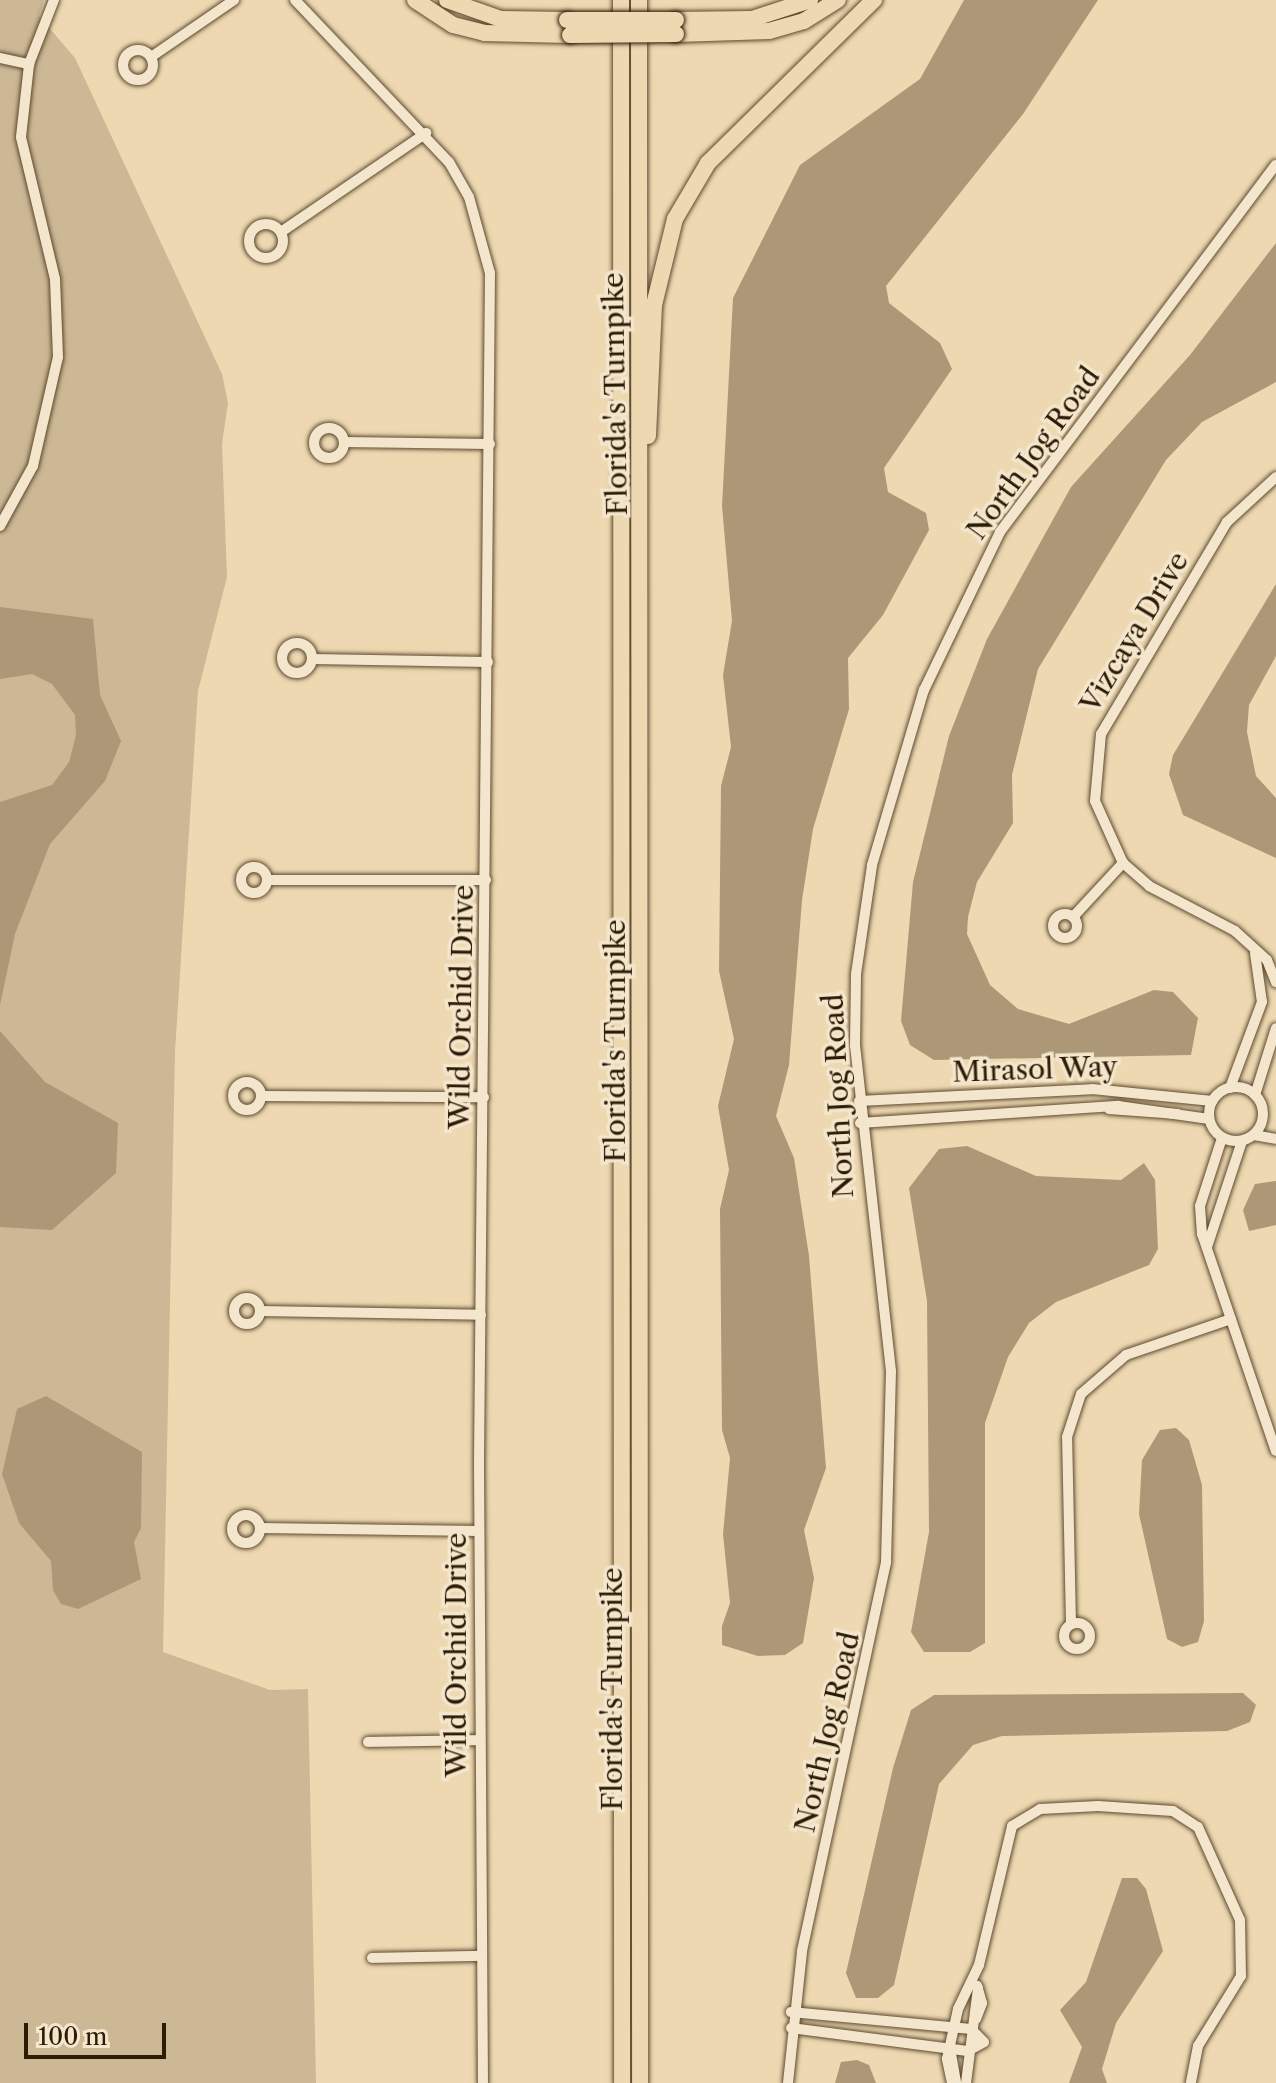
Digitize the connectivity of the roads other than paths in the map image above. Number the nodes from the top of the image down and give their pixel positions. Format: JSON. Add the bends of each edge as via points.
{"nodes":[{"id":1,"x":54,"y":0,"type":"edge"},
{"id":2,"x":234,"y":0,"type":"edge"},
{"id":3,"x":295,"y":0,"type":"edge"},
{"id":4,"x":415,"y":0,"type":"edge"},
{"id":5,"x":447,"y":0,"type":"edge"},
{"id":6,"x":621,"y":0,"type":"edge"},
{"id":7,"x":639,"y":0,"type":"edge"},
{"id":8,"x":810,"y":0,"type":"edge"},
{"id":9,"x":838,"y":0,"type":"edge"},
{"id":10,"x":874,"y":0,"type":"edge"},
{"id":11,"x":676,"y":27,"type":"junction"},
{"id":12,"x":569,"y":28,"type":"junction"},
{"id":13,"x":151,"y":57,"type":"dead end"},
{"id":14,"x":0,"y":58,"type":"edge"},
{"id":15,"x":29,"y":64,"type":"junction"},
{"id":16,"x":426,"y":133,"type":"junction"},
{"id":17,"x":1276,"y":165,"type":"edge"},
{"id":18,"x":281,"y":232,"type":"dead end"},
{"id":19,"x":344,"y":442,"type":"dead end"},
{"id":20,"x":490,"y":444,"type":"junction"},
{"id":21,"x":1276,"y":477,"type":"edge"},
{"id":22,"x":643,"y":498,"type":"junction"},
{"id":23,"x":0,"y":526,"type":"edge"},
{"id":24,"x":312,"y":659,"type":"dead end"},
{"id":25,"x":488,"y":662,"type":"junction"},
{"id":26,"x":1123,"y":863,"type":"junction"},
{"id":27,"x":267,"y":880,"type":"dead end"},
{"id":28,"x":486,"y":880,"type":"junction"},
{"id":29,"x":1073,"y":917,"type":"dead end"},
{"id":30,"x":1255,"y":953,"type":"junction"},
{"id":31,"x":1276,"y":982,"type":"edge"},
{"id":32,"x":1262,"y":1002,"type":"junction"},
{"id":33,"x":1276,"y":1002,"type":"edge"},
{"id":34,"x":1276,"y":1028,"type":"edge"},
{"id":35,"x":1230,"y":1088,"type":"junction"},
{"id":36,"x":1255,"y":1095,"type":"junction"},
{"id":37,"x":261,"y":1096,"type":"dead end"},
{"id":38,"x":484,"y":1097,"type":"junction"},
{"id":39,"x":859,"y":1101,"type":"junction"},
{"id":40,"x":1212,"y":1101,"type":"junction"},
{"id":41,"x":1263,"y":1118,"type":"junction"},
{"id":42,"x":1209,"y":1119,"type":"junction"},
{"id":43,"x":1276,"y":1120,"type":"edge"},
{"id":44,"x":860,"y":1123,"type":"junction"},
{"id":45,"x":1254,"y":1135,"type":"junction"},
{"id":46,"x":1222,"y":1138,"type":"junction"},
{"id":47,"x":1276,"y":1139,"type":"edge"},
{"id":48,"x":1242,"y":1141,"type":"junction"},
{"id":49,"x":1207,"y":1247,"type":"junction"},
{"id":50,"x":260,"y":1311,"type":"dead end"},
{"id":51,"x":481,"y":1315,"type":"junction"},
{"id":52,"x":1231,"y":1319,"type":"junction"},
{"id":53,"x":1276,"y":1451,"type":"edge"},
{"id":54,"x":260,"y":1528,"type":"dead end"},
{"id":55,"x":479,"y":1531,"type":"junction"},
{"id":56,"x":1071,"y":1624,"type":"dead end"},
{"id":57,"x":480,"y":1740,"type":"junction"},
{"id":58,"x":368,"y":1742,"type":"dead end"},
{"id":59,"x":481,"y":1956,"type":"junction"},
{"id":60,"x":372,"y":1958,"type":"dead end"},
{"id":61,"x":975,"y":1982,"type":"junction"},
{"id":62,"x":791,"y":2012,"type":"junction"},
{"id":63,"x":971,"y":2027,"type":"junction"},
{"id":64,"x":791,"y":2028,"type":"junction"},
{"id":65,"x":954,"y":2031,"type":"junction"},
{"id":66,"x":951,"y":2046,"type":"junction"},
{"id":67,"x":968,"y":2051,"type":"junction"},
{"id":68,"x":483,"y":2083,"type":"edge"},
{"id":69,"x":622,"y":2083,"type":"edge"},
{"id":70,"x":640,"y":2083,"type":"edge"},
{"id":71,"x":788,"y":2083,"type":"edge"},
{"id":72,"x":954,"y":2083,"type":"edge"},
{"id":73,"x":966,"y":2083,"type":"edge"},
{"id":74,"x":1191,"y":2083,"type":"edge"}],
"edges":[{"from":1,"to":15,"type":"street"},
{"from":2,"to":13,"type":"street"},
{"from":3,"to":16,"type":"street","name":"Wild Orchid Drive"},
{"from":4,"to":12,"type":"highway","via":[[453,25],[484,33]]},
{"from":5,"to":12,"type":"highway","via":[[501,19]]},
{"from":6,"to":69,"type":"highway","name":"Florida's Turnpike"},
{"from":7,"to":22,"type":"highway","name":"Florida's Turnpike"},
{"from":8,"to":11,"type":"highway","via":[[752,19]]},
{"from":9,"to":11,"type":"highway","via":[[804,21],[769,31]]},
{"from":10,"to":22,"type":"highway","via":[[708,163],[675,219],[654,305]]},
{"from":11,"to":12,"type":"highway","bridge":true},
{"from":14,"to":15,"type":"street"},
{"from":15,"to":23,"type":"street","via":[[21,137],[55,279],[58,357],[33,466]]},
{"from":16,"to":18,"type":"street"},
{"from":16,"to":20,"type":"street","name":"Wild Orchid Drive","via":[[469,197],[490,273]]},
{"from":17,"to":39,"type":"street","name":"North Jog Road","via":[[1180,301],[1070,434],[1000,532],[960,608],[924,690],[872,865],[856,974]]},
{"from":19,"to":20,"type":"street"},
{"from":20,"to":25,"type":"street","name":"Wild Orchid Drive"},
{"from":21,"to":26,"type":"street","name":"Vizcaya Drive","via":[[1227,522],[1101,734],[1095,801]]},
{"from":22,"to":70,"type":"highway","name":"Florida's Turnpike"},
{"from":24,"to":25,"type":"street"},
{"from":25,"to":28,"type":"street","name":"Wild Orchid Drive"},
{"from":26,"to":29,"type":"street"},
{"from":26,"to":30,"type":"street","name":"Vizcaya Drive","via":[[1149,886],[1235,931]]},
{"from":27,"to":28,"type":"street"},
{"from":28,"to":38,"type":"street","name":"Wild Orchid Drive"},
{"from":30,"to":31,"type":"street","name":"Vizcaya Drive"},
{"from":30,"to":32,"type":"street"},
{"from":32,"to":33,"type":"street"},
{"from":32,"to":35,"type":"street"},
{"from":34,"to":36,"type":"street"},
{"from":35,"to":36,"type":"street"},
{"from":35,"to":40,"type":"street"},
{"from":36,"to":41,"type":"street"},
{"from":37,"to":38,"type":"street"},
{"from":38,"to":51,"type":"street","name":"Wild Orchid Drive"},
{"from":39,"to":40,"type":"street","name":"Mirasol Way","via":[[1092,1089]]},
{"from":39,"to":44,"type":"street","name":"North Jog Road"},
{"from":40,"to":42,"type":"street"},
{"from":41,"to":43,"type":"street"},
{"from":41,"to":45,"type":"street"},
{"from":42,"to":44,"type":"street","name":"Mirasol Way","via":[[1109,1109]]},
{"from":42,"to":46,"type":"street"},
{"from":44,"to":62,"type":"street","name":"North Jog Road","via":[[891,1371],[886,1562]]},
{"from":45,"to":47,"type":"street"},
{"from":45,"to":48,"type":"street"},
{"from":46,"to":48,"type":"street"},
{"from":46,"to":49,"type":"street","via":[[1200,1206]]},
{"from":48,"to":49,"type":"street"},
{"from":49,"to":52,"type":"street"},
{"from":50,"to":51,"type":"street"},
{"from":51,"to":55,"type":"street","name":"Wild Orchid Drive"},
{"from":52,"to":53,"type":"street"},
{"from":52,"to":56,"type":"street","via":[[1126,1355],[1081,1394],[1067,1437]]},
{"from":54,"to":55,"type":"street"},
{"from":55,"to":57,"type":"street","name":"Wild Orchid Drive"},
{"from":57,"to":58,"type":"street"},
{"from":57,"to":59,"type":"street","name":"Wild Orchid Drive"},
{"from":59,"to":60,"type":"street"},
{"from":59,"to":68,"type":"street","name":"Wild Orchid Drive"},
{"from":61,"to":63,"type":"street","via":[[982,2003]]},
{"from":61,"to":65,"type":"street"},
{"from":61,"to":74,"type":"street","via":[[995,1905],[1002,1845],[1028,1813],[1112,1806],[1184,1816],[1209,1844],[1240,1920],[1242,1947],[1241,1976],[1198,2046]]},
{"from":62,"to":64,"type":"street","name":"North Jog Road"},
{"from":62,"to":65,"type":"street"},
{"from":63,"to":65,"type":"street"},
{"from":63,"to":67,"type":"street"},
{"from":64,"to":66,"type":"street"},
{"from":64,"to":71,"type":"street","name":"North Jog Road"},
{"from":65,"to":66,"type":"street"},
{"from":66,"to":67,"type":"street"},
{"from":66,"to":72,"type":"street"},
{"from":67,"to":73,"type":"street"}]}
